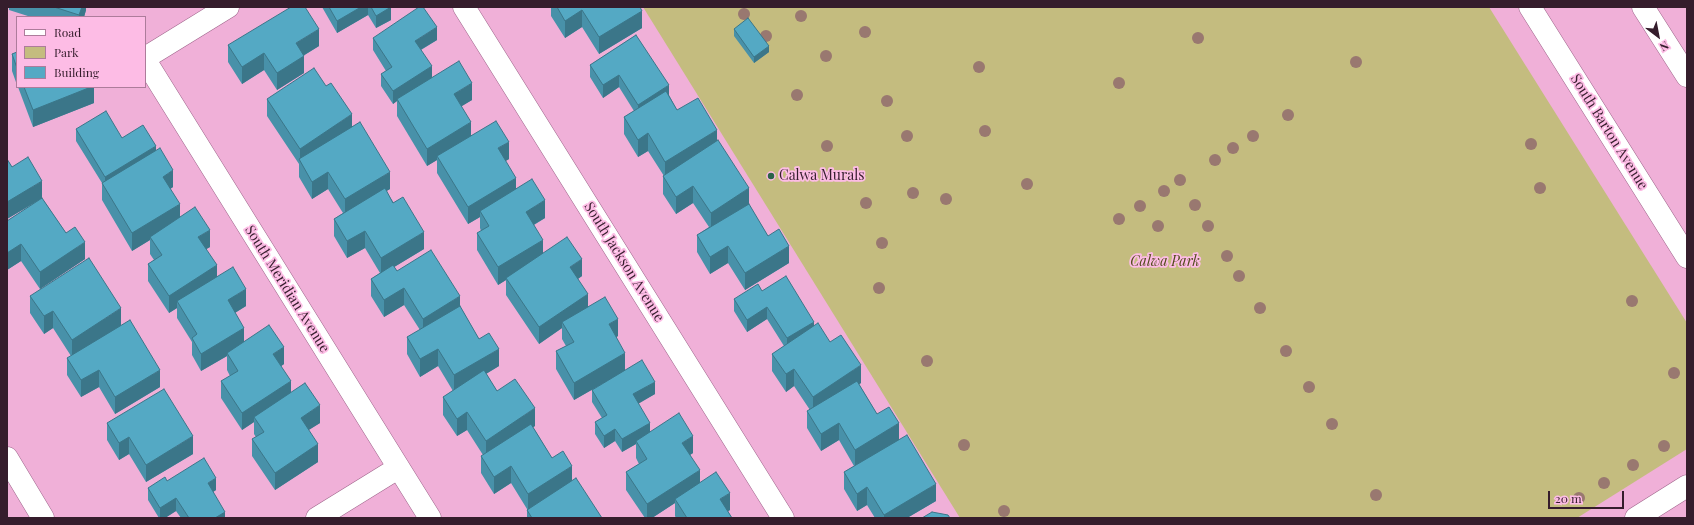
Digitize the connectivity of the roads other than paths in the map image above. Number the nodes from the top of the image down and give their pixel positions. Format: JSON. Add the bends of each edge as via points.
{"nodes":[{"id":1,"x":228,"y":7,"type":"edge"},
{"id":2,"x":464,"y":7,"type":"edge"},
{"id":3,"x":1530,"y":7,"type":"edge"},
{"id":4,"x":1643,"y":7,"type":"edge"},
{"id":5,"x":146,"y":58,"type":"edge"},
{"id":6,"x":146,"y":61,"type":"edge"},
{"id":7,"x":1687,"y":76,"type":"edge"},
{"id":8,"x":1687,"y":258,"type":"edge"},
{"id":9,"x":7,"y":458,"type":"edge"},
{"id":10,"x":398,"y":468,"type":"junction"},
{"id":11,"x":1687,"y":486,"type":"edge"},
{"id":12,"x":43,"y":518,"type":"edge"},
{"id":13,"x":317,"y":518,"type":"edge"},
{"id":14,"x":430,"y":518,"type":"edge"},
{"id":15,"x":783,"y":518,"type":"edge"},
{"id":16,"x":1636,"y":518,"type":"edge"}],
"edges":[{"from":1,"to":5,"type":"street"},
{"from":2,"to":15,"type":"street","name":"South Jackson Avenue"},
{"from":3,"to":8,"type":"street","name":"South Barton Avenue"},
{"from":4,"to":7,"type":"street"},
{"from":6,"to":10,"type":"street","name":"South Meridian Avenue"},
{"from":9,"to":12,"type":"street"},
{"from":10,"to":13,"type":"street"},
{"from":10,"to":14,"type":"street","name":"South Meridian Avenue"},
{"from":11,"to":16,"type":"street"}]}
